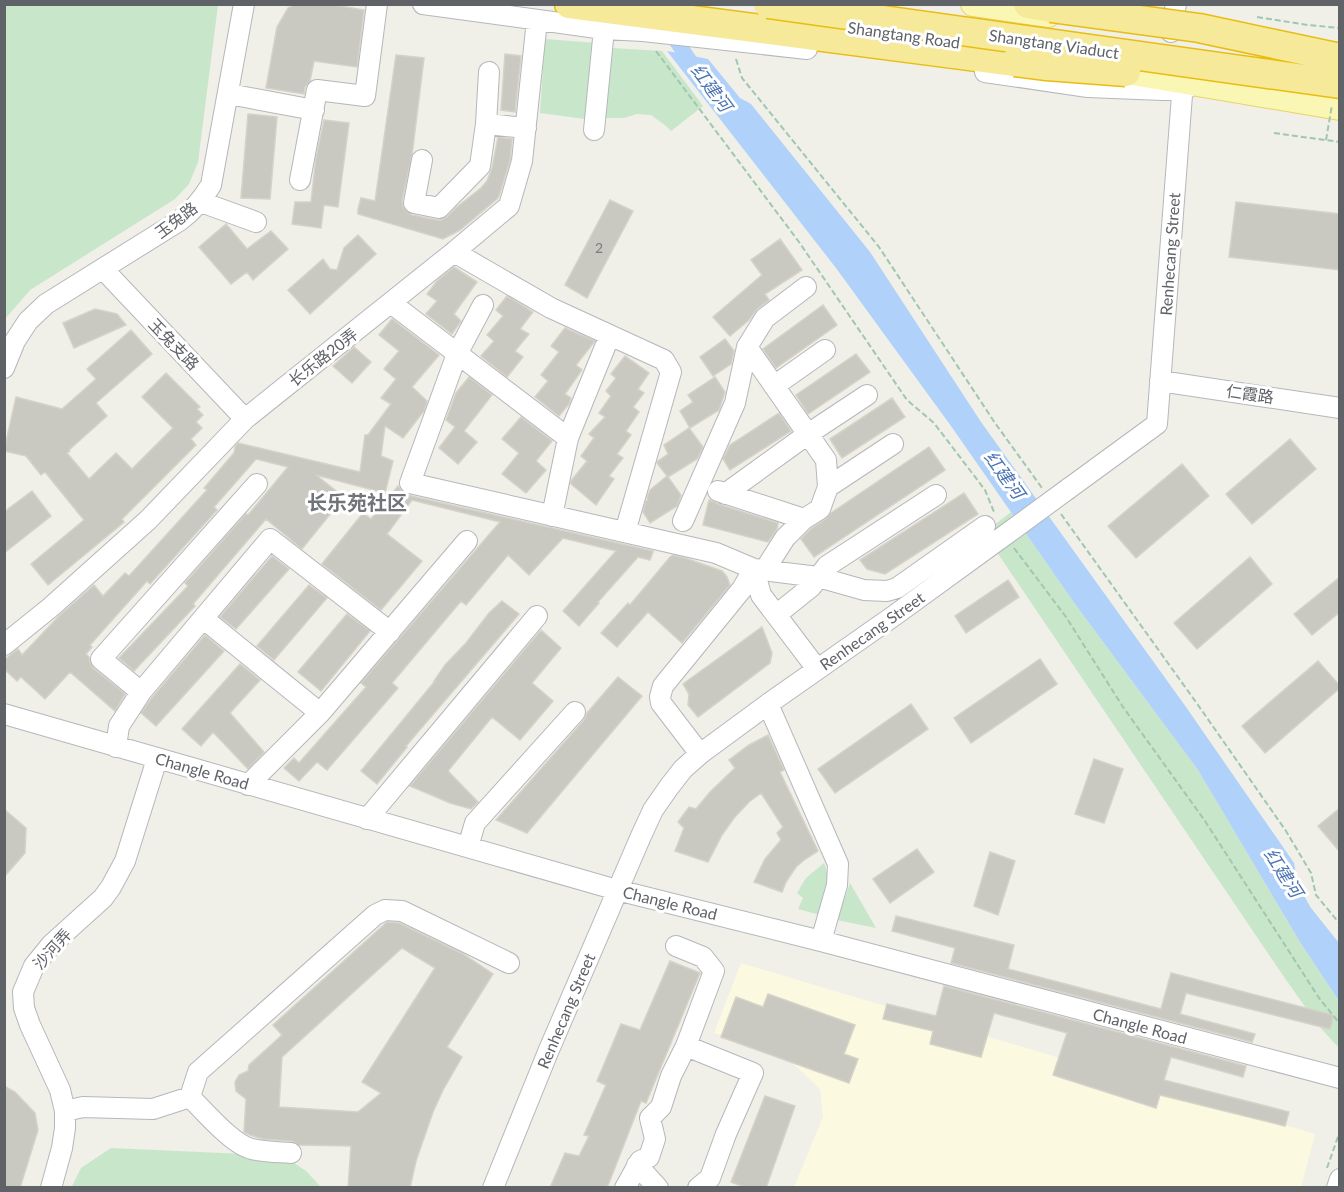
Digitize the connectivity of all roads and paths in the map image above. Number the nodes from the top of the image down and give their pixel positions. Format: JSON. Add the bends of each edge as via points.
{"nodes":[{"id":1,"x":244,"y":4,"type":"edge"},
{"id":2,"x":376,"y":4,"type":"edge"},
{"id":3,"x":423,"y":4,"type":"edge"},
{"id":4,"x":569,"y":4,"type":"edge"},
{"id":5,"x":680,"y":4,"type":"edge"},
{"id":6,"x":768,"y":4,"type":"edge"},
{"id":7,"x":913,"y":4,"type":"edge"},
{"id":8,"x":973,"y":4,"type":"edge"},
{"id":9,"x":1028,"y":4,"type":"edge"},
{"id":10,"x":1097,"y":4,"type":"edge"},
{"id":11,"x":1253,"y":16,"type":"dead end"},
{"id":12,"x":1173,"y":17,"type":"edge"},
{"id":13,"x":537,"y":20,"type":"junction"},
{"id":14,"x":604,"y":28,"type":"junction"},
{"id":15,"x":1340,"y":28,"type":"edge"},
{"id":16,"x":740,"y":41,"type":"junction"},
{"id":17,"x":1340,"y":50,"type":"edge"},
{"id":18,"x":1340,"y":58,"type":"edge"},
{"id":19,"x":1340,"y":66,"type":"edge"},
{"id":20,"x":489,"y":72,"type":"dead end"},
{"id":21,"x":1183,"y":85,"type":"junction"},
{"id":22,"x":1340,"y":85,"type":"edge"},
{"id":23,"x":229,"y":94,"type":"junction"},
{"id":24,"x":1340,"y":108,"type":"edge"},
{"id":25,"x":314,"y":110,"type":"junction"},
{"id":26,"x":486,"y":124,"type":"junction"},
{"id":27,"x":526,"y":128,"type":"junction"},
{"id":28,"x":594,"y":130,"type":"dead end"},
{"id":29,"x":1274,"y":133,"type":"dead end"},
{"id":30,"x":1340,"y":142,"type":"edge"},
{"id":31,"x":422,"y":160,"type":"dead end"},
{"id":32,"x":300,"y":180,"type":"dead end"},
{"id":33,"x":201,"y":202,"type":"junction"},
{"id":34,"x":256,"y":222,"type":"dead end"},
{"id":35,"x":454,"y":252,"type":"junction"},
{"id":36,"x":103,"y":269,"type":"junction"},
{"id":37,"x":806,"y":287,"type":"dead end"},
{"id":38,"x":391,"y":303,"type":"junction"},
{"id":39,"x":483,"y":305,"type":"dead end"},
{"id":40,"x":605,"y":347,"type":"dead end"},
{"id":41,"x":747,"y":347,"type":"junction"},
{"id":42,"x":825,"y":350,"type":"dead end"},
{"id":43,"x":457,"y":354,"type":"junction"},
{"id":44,"x":4,"y":368,"type":"edge"},
{"id":45,"x":1160,"y":381,"type":"junction"},
{"id":46,"x":774,"y":386,"type":"junction"},
{"id":47,"x":867,"y":395,"type":"dead end"},
{"id":48,"x":1340,"y":408,"type":"edge"},
{"id":49,"x":245,"y":419,"type":"junction"},
{"id":50,"x":808,"y":434,"type":"junction"},
{"id":51,"x":568,"y":438,"type":"junction"},
{"id":52,"x":893,"y":444,"type":"dead end"},
{"id":53,"x":256,"y":484,"type":"dead end"},
{"id":54,"x":698,"y":485,"type":"junction"},
{"id":55,"x":828,"y":487,"type":"junction"},
{"id":56,"x":1044,"y":491,"type":"dead end"},
{"id":57,"x":725,"y":494,"type":"junction"},
{"id":58,"x":936,"y":495,"type":"dead end"},
{"id":59,"x":1058,"y":510,"type":"dead end"},
{"id":60,"x":552,"y":516,"type":"junction"},
{"id":61,"x":804,"y":519,"type":"junction"},
{"id":62,"x":683,"y":521,"type":"dead end"},
{"id":63,"x":625,"y":532,"type":"junction"},
{"id":64,"x":993,"y":532,"type":"junction"},
{"id":65,"x":467,"y":541,"type":"dead end"},
{"id":66,"x":759,"y":570,"type":"junction"},
{"id":67,"x":818,"y":577,"type":"junction"},
{"id":68,"x":776,"y":615,"type":"junction"},
{"id":69,"x":537,"y":616,"type":"dead end"},
{"id":70,"x":204,"y":619,"type":"junction"},
{"id":71,"x":390,"y":632,"type":"junction"},
{"id":72,"x":4,"y":645,"type":"edge"},
{"id":73,"x":817,"y":669,"type":"junction"},
{"id":74,"x":141,"y":692,"type":"junction"},
{"id":75,"x":768,"y":704,"type":"junction"},
{"id":76,"x":575,"y":712,"type":"dead end"},
{"id":77,"x":320,"y":713,"type":"junction"},
{"id":78,"x":4,"y":714,"type":"edge"},
{"id":79,"x":116,"y":747,"type":"junction"},
{"id":80,"x":700,"y":754,"type":"junction"},
{"id":81,"x":157,"y":759,"type":"junction"},
{"id":82,"x":248,"y":784,"type":"junction"},
{"id":83,"x":367,"y":819,"type":"junction"},
{"id":84,"x":468,"y":847,"type":"junction"},
{"id":85,"x":617,"y":890,"type":"junction"},
{"id":86,"x":1340,"y":924,"type":"edge"},
{"id":87,"x":821,"y":941,"type":"junction"},
{"id":88,"x":676,"y":946,"type":"dead end"},
{"id":89,"x":509,"y":963,"type":"dead end"},
{"id":90,"x":686,"y":1046,"type":"junction"},
{"id":91,"x":1340,"y":1078,"type":"edge"},
{"id":92,"x":190,"y":1097,"type":"junction"},
{"id":93,"x":65,"y":1111,"type":"junction"},
{"id":94,"x":1340,"y":1131,"type":"edge"},
{"id":95,"x":291,"y":1153,"type":"dead end"},
{"id":96,"x":637,"y":1165,"type":"junction"},
{"id":97,"x":1333,"y":1181,"type":"edge"},
{"id":98,"x":51,"y":1188,"type":"edge"},
{"id":99,"x":493,"y":1188,"type":"edge"},
{"id":100,"x":625,"y":1188,"type":"edge"},
{"id":101,"x":658,"y":1188,"type":"edge"},
{"id":102,"x":698,"y":1188,"type":"edge"}],
"edges":[{"from":1,"to":23,"type":"street","name":"玉兔路"},
{"from":2,"to":25,"type":"street","via":[[364,96],[317,90]]},
{"from":3,"to":13,"type":"street"},
{"from":4,"to":22,"type":"highway","bridge":true,"via":[[1047,66]]},
{"from":5,"to":21,"type":"main road","name":"Shangtang Road","via":[[978,45]]},
{"from":6,"to":22,"type":"highway","name":"Shangtang Viaduct","bridge":true},
{"from":7,"to":19,"type":"highway","name":"Shangtang Viaduct"},
{"from":8,"to":12,"type":"main road"},
{"from":9,"to":18,"type":"highway","bridge":true,"via":[[1199,28]]},
{"from":10,"to":12,"type":"street"},
{"from":11,"to":15,"type":"path"},
{"from":12,"to":17,"type":"main road"},
{"from":13,"to":14,"type":"street"},
{"from":13,"to":27,"type":"street","name":"长乐路20弄"},
{"from":14,"to":16,"type":"street"},
{"from":14,"to":28,"type":"street"},
{"from":16,"to":21,"type":"street","via":[[1088,87],[1163,90]]},
{"from":16,"to":56,"type":"path","via":[[736,60],[742,78],[879,247]]},
{"from":20,"to":26,"type":"street"},
{"from":21,"to":24,"type":"main road","name":"Shangtang Road"},
{"from":21,"to":45,"type":"street","name":"Renhecang Street"},
{"from":23,"to":25,"type":"street"},
{"from":23,"to":33,"type":"street","name":"玉兔路","via":[[211,185]]},
{"from":25,"to":32,"type":"street"},
{"from":26,"to":27,"type":"street"},
{"from":26,"to":31,"type":"street","via":[[480,166],[439,208],[414,203]]},
{"from":27,"to":35,"type":"street","name":"长乐路20弄","via":[[522,161],[509,206]]},
{"from":29,"to":30,"type":"path"},
{"from":33,"to":34,"type":"street"},
{"from":33,"to":36,"type":"street","name":"玉兔路","via":[[179,221]]},
{"from":35,"to":38,"type":"street","name":"长乐路20弄"},
{"from":35,"to":63,"type":"street","via":[[551,308],[664,360],[670,372]]},
{"from":36,"to":44,"type":"street","name":"玉兔路","via":[[46,304],[28,321]]},
{"from":36,"to":49,"type":"street","name":"玉兔支路"},
{"from":37,"to":41,"type":"street","via":[[765,318]]},
{"from":38,"to":43,"type":"street"},
{"from":38,"to":49,"type":"street","name":"长乐路20弄"},
{"from":39,"to":43,"type":"street"},
{"from":40,"to":51,"type":"street"},
{"from":41,"to":46,"type":"street"},
{"from":41,"to":54,"type":"street","via":[[735,403]]},
{"from":42,"to":46,"type":"street"},
{"from":43,"to":51,"type":"street"},
{"from":43,"to":60,"type":"street","via":[[410,483]]},
{"from":45,"to":48,"type":"street","name":"仁霞路"},
{"from":45,"to":64,"type":"street","name":"Renhecang Street","bridge":true,"via":[[1156,424],[1068,489]]},
{"from":46,"to":50,"type":"street"},
{"from":47,"to":50,"type":"street"},
{"from":49,"to":72,"type":"street","name":"长乐路20弄","via":[[148,520]]},
{"from":50,"to":55,"type":"street","via":[[826,460]]},
{"from":50,"to":57,"type":"street"},
{"from":51,"to":60,"type":"street"},
{"from":52,"to":55,"type":"street"},
{"from":53,"to":74,"type":"street","via":[[101,659]]},
{"from":54,"to":57,"type":"street"},
{"from":54,"to":62,"type":"street"},
{"from":55,"to":61,"type":"street","via":[[820,509]]},
{"from":57,"to":61,"type":"street"},
{"from":58,"to":67,"type":"street","via":[[827,566]]},
{"from":59,"to":86,"type":"path","via":[[1286,831],[1311,873],[1317,895]]},
{"from":60,"to":63,"type":"street"},
{"from":61,"to":66,"type":"street","via":[[784,537]]},
{"from":63,"to":66,"type":"street","via":[[716,553]]},
{"from":64,"to":67,"type":"street","via":[[887,591],[864,590]]},
{"from":64,"to":73,"type":"street","name":"Renhecang Street"},
{"from":65,"to":71,"type":"street"},
{"from":66,"to":67,"type":"street"},
{"from":66,"to":68,"type":"street","via":[[761,595]]},
{"from":66,"to":80,"type":"street","via":[[663,686],[657,709]]},
{"from":67,"to":68,"type":"street"},
{"from":68,"to":73,"type":"street"},
{"from":69,"to":83,"type":"street"},
{"from":70,"to":71,"type":"street","via":[[270,539]]},
{"from":70,"to":74,"type":"street"},
{"from":70,"to":77,"type":"street"},
{"from":71,"to":77,"type":"street"},
{"from":73,"to":75,"type":"street","name":"Renhecang Street"},
{"from":74,"to":79,"type":"street","via":[[119,726]]},
{"from":75,"to":80,"type":"street","name":"Renhecang Street"},
{"from":75,"to":87,"type":"street","via":[[838,864],[837,885]]},
{"from":76,"to":84,"type":"street","via":[[475,823]]},
{"from":77,"to":82,"type":"street"},
{"from":78,"to":79,"type":"street","name":"Changle Road"},
{"from":79,"to":81,"type":"street","name":"Changle Road"},
{"from":80,"to":85,"type":"street","name":"Renhecang Street","via":[[683,769],[653,810]]},
{"from":81,"to":82,"type":"street","name":"Changle Road"},
{"from":81,"to":93,"type":"street","name":"沙河弄","via":[[125,861],[111,886],[51,945],[34,966],[23,992],[30,1025],[60,1090]]},
{"from":82,"to":83,"type":"street","name":"Changle Road"},
{"from":83,"to":84,"type":"street","name":"Changle Road"},
{"from":84,"to":85,"type":"street","name":"Changle Road"},
{"from":85,"to":87,"type":"street","name":"Changle Road"},
{"from":85,"to":99,"type":"street","name":"Renhecang Street"},
{"from":87,"to":91,"type":"street","name":"Changle Road"},
{"from":88,"to":90,"type":"street","via":[[703,957],[714,971]]},
{"from":89,"to":92,"type":"street","via":[[402,911],[385,910],[198,1072]]},
{"from":90,"to":96,"type":"street","via":[[661,1107],[650,1118],[655,1139],[649,1157]]},
{"from":90,"to":102,"type":"street","via":[[753,1073],[710,1178]]},
{"from":92,"to":93,"type":"street","via":[[153,1109],[83,1107]]},
{"from":92,"to":95,"type":"street","via":[[241,1145]]},
{"from":93,"to":98,"type":"street","name":"沙河弄","via":[[62,1148]]},
{"from":94,"to":97,"type":"path"},
{"from":96,"to":100,"type":"street"},
{"from":96,"to":101,"type":"street"}]}
